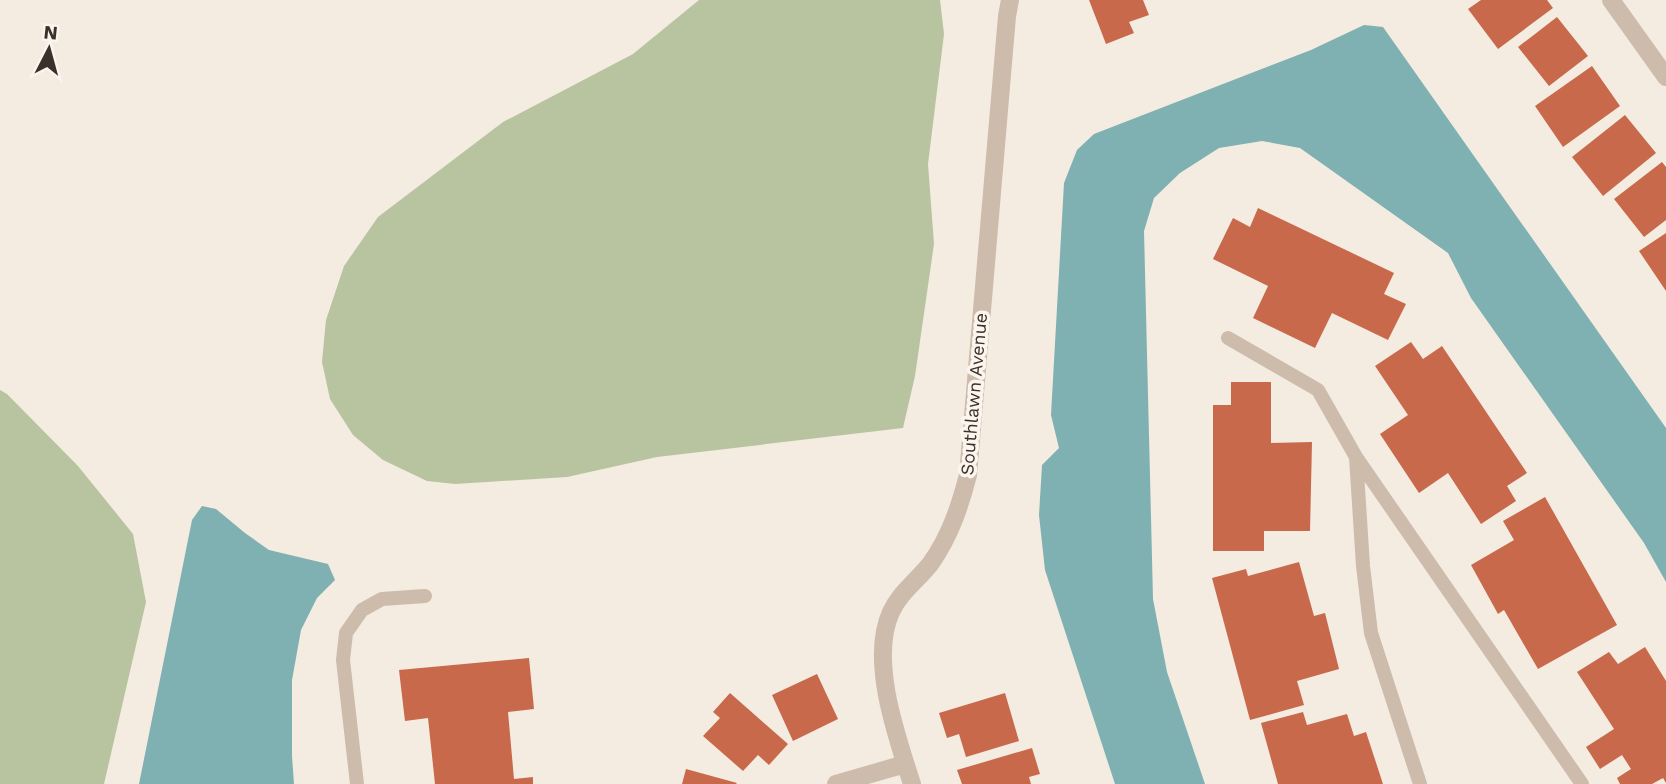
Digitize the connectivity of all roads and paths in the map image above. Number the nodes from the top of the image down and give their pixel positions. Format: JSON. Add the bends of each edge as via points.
{"nodes":[{"id":1,"x":1010,"y":0,"type":"edge"},
{"id":2,"x":1611,"y":0,"type":"edge"},
{"id":3,"x":1666,"y":77,"type":"edge"},
{"id":4,"x":1227,"y":338,"type":"dead end"},
{"id":5,"x":1356,"y":457,"type":"junction"},
{"id":6,"x":425,"y":596,"type":"dead end"},
{"id":7,"x":905,"y":764,"type":"junction"},
{"id":8,"x":357,"y":784,"type":"edge"},
{"id":9,"x":836,"y":784,"type":"edge"},
{"id":10,"x":912,"y":784,"type":"edge"},
{"id":11,"x":1420,"y":784,"type":"edge"},
{"id":12,"x":1582,"y":784,"type":"edge"}],
"edges":[{"from":1,"to":7,"type":"street","name":"Southlawn Avenue","via":[[968,475],[946,539],[903,592],[890,613],[884,639],[883,672]]},
{"from":2,"to":3,"type":"street"},
{"from":4,"to":5,"type":"lane","via":[[1318,390]]},
{"from":5,"to":11,"type":"lane","via":[[1371,633]]},
{"from":5,"to":12,"type":"lane"},
{"from":6,"to":8,"type":"lane","via":[[382,599],[362,610],[346,633],[343,660]]},
{"from":7,"to":9,"type":"street"},
{"from":7,"to":10,"type":"street","name":"Southlawn Avenue"}]}
